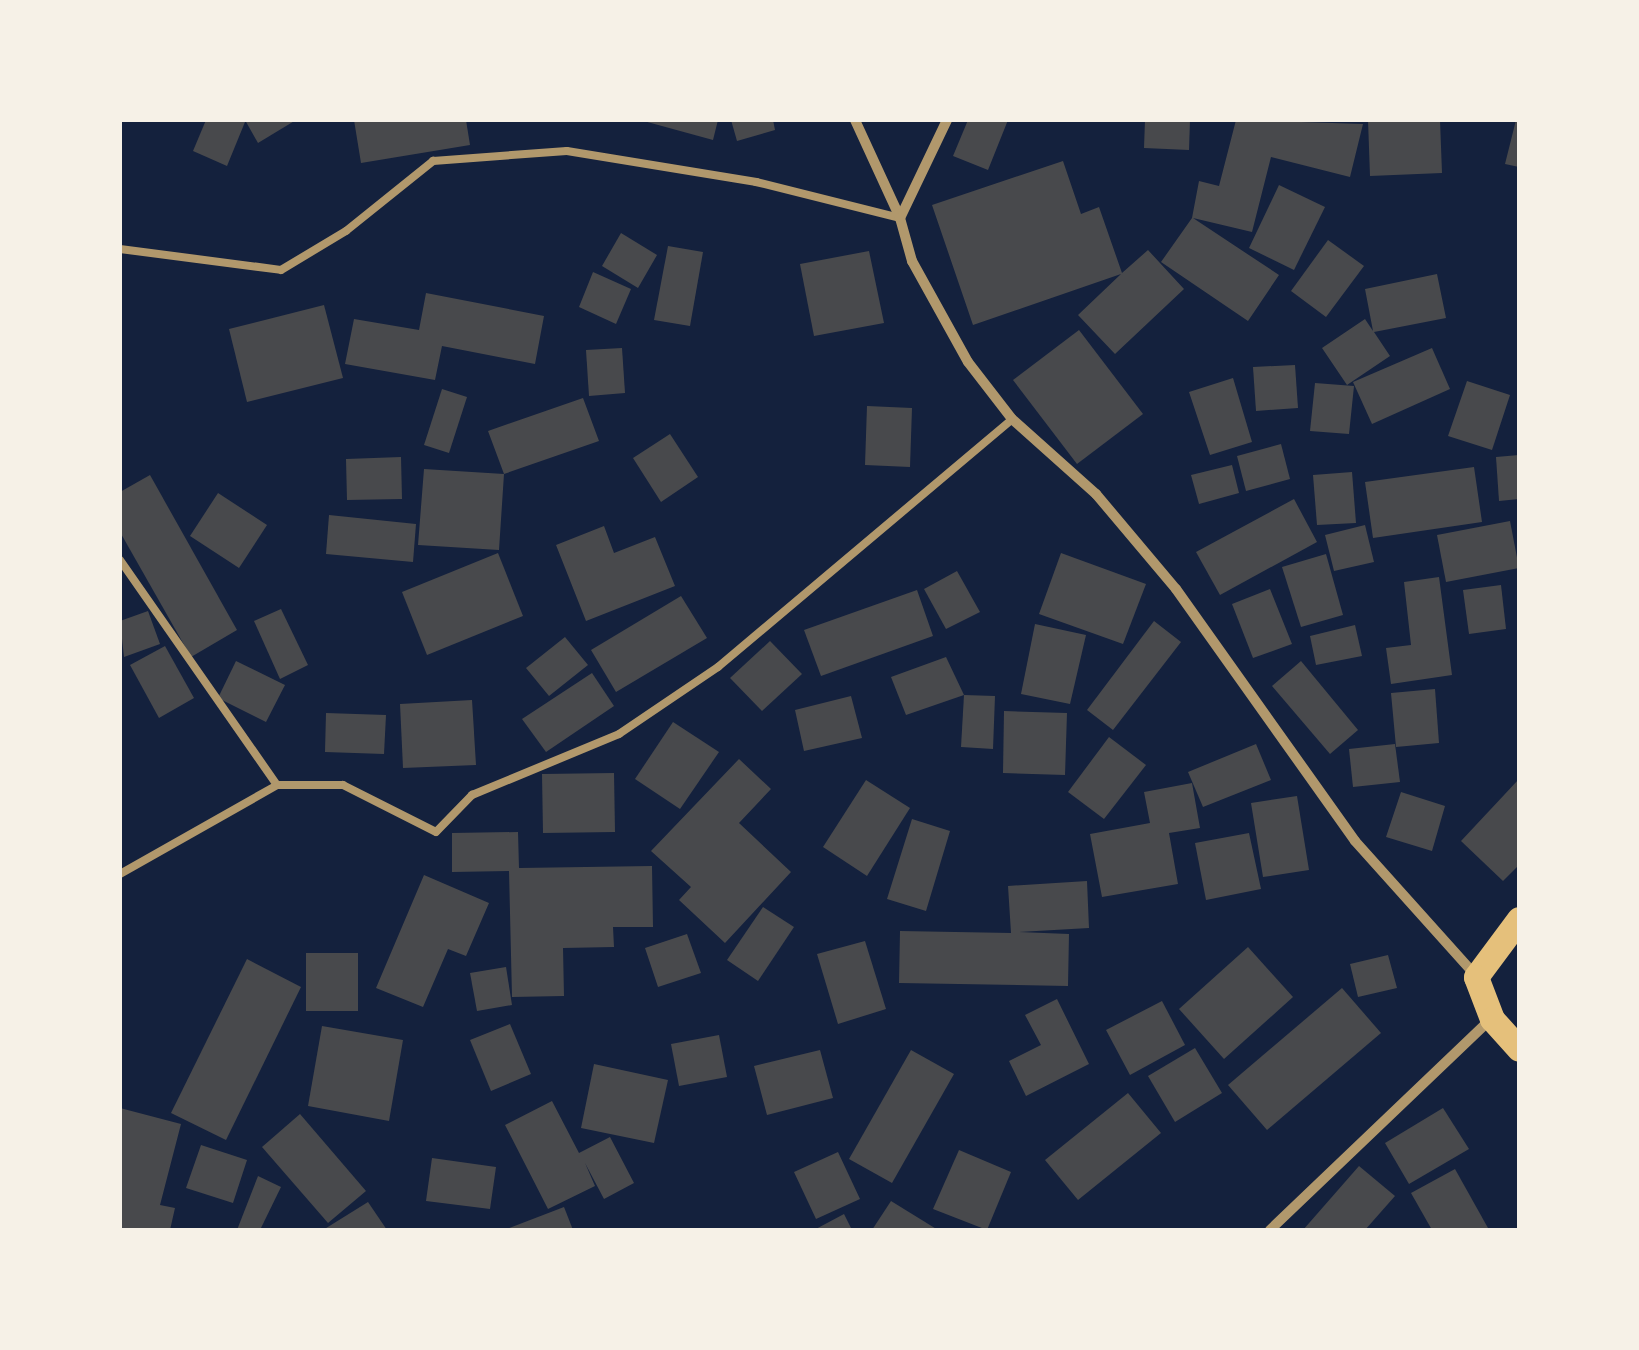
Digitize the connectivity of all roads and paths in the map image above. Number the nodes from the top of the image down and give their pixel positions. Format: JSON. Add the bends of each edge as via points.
{"nodes":[{"id":1,"x":855,"y":120,"type":"edge"},
{"id":2,"x":947,"y":120,"type":"edge"},
{"id":3,"x":900,"y":218,"type":"junction"},
{"id":4,"x":120,"y":249,"type":"edge"},
{"id":5,"x":1012,"y":419,"type":"junction"},
{"id":6,"x":120,"y":560,"type":"edge"},
{"id":7,"x":277,"y":785,"type":"junction"},
{"id":8,"x":120,"y":874,"type":"edge"},
{"id":9,"x":1519,"y":919,"type":"edge"},
{"id":10,"x":1476,"y":977,"type":"junction"},
{"id":11,"x":1492,"y":1019,"type":"junction"},
{"id":12,"x":1519,"y":1050,"type":"edge"},
{"id":13,"x":1270,"y":1230,"type":"edge"}],
"edges":[{"from":1,"to":3,"type":"street"},
{"from":2,"to":3,"type":"street"},
{"from":3,"to":4,"type":"lane","via":[[756,182],[567,151],[433,161],[346,231],[281,270]]},
{"from":3,"to":5,"type":"street","via":[[912,261],[968,362]]},
{"from":5,"to":7,"type":"lane","via":[[718,667],[619,734],[472,795],[436,832],[343,785]]},
{"from":5,"to":10,"type":"street","via":[[1096,494],[1176,589],[1355,842]]},
{"from":6,"to":7,"type":"lane"},
{"from":7,"to":8,"type":"lane"},
{"from":9,"to":10,"type":"main road"},
{"from":10,"to":11,"type":"main road"},
{"from":11,"to":12,"type":"main road"},
{"from":11,"to":13,"type":"street"}]}
